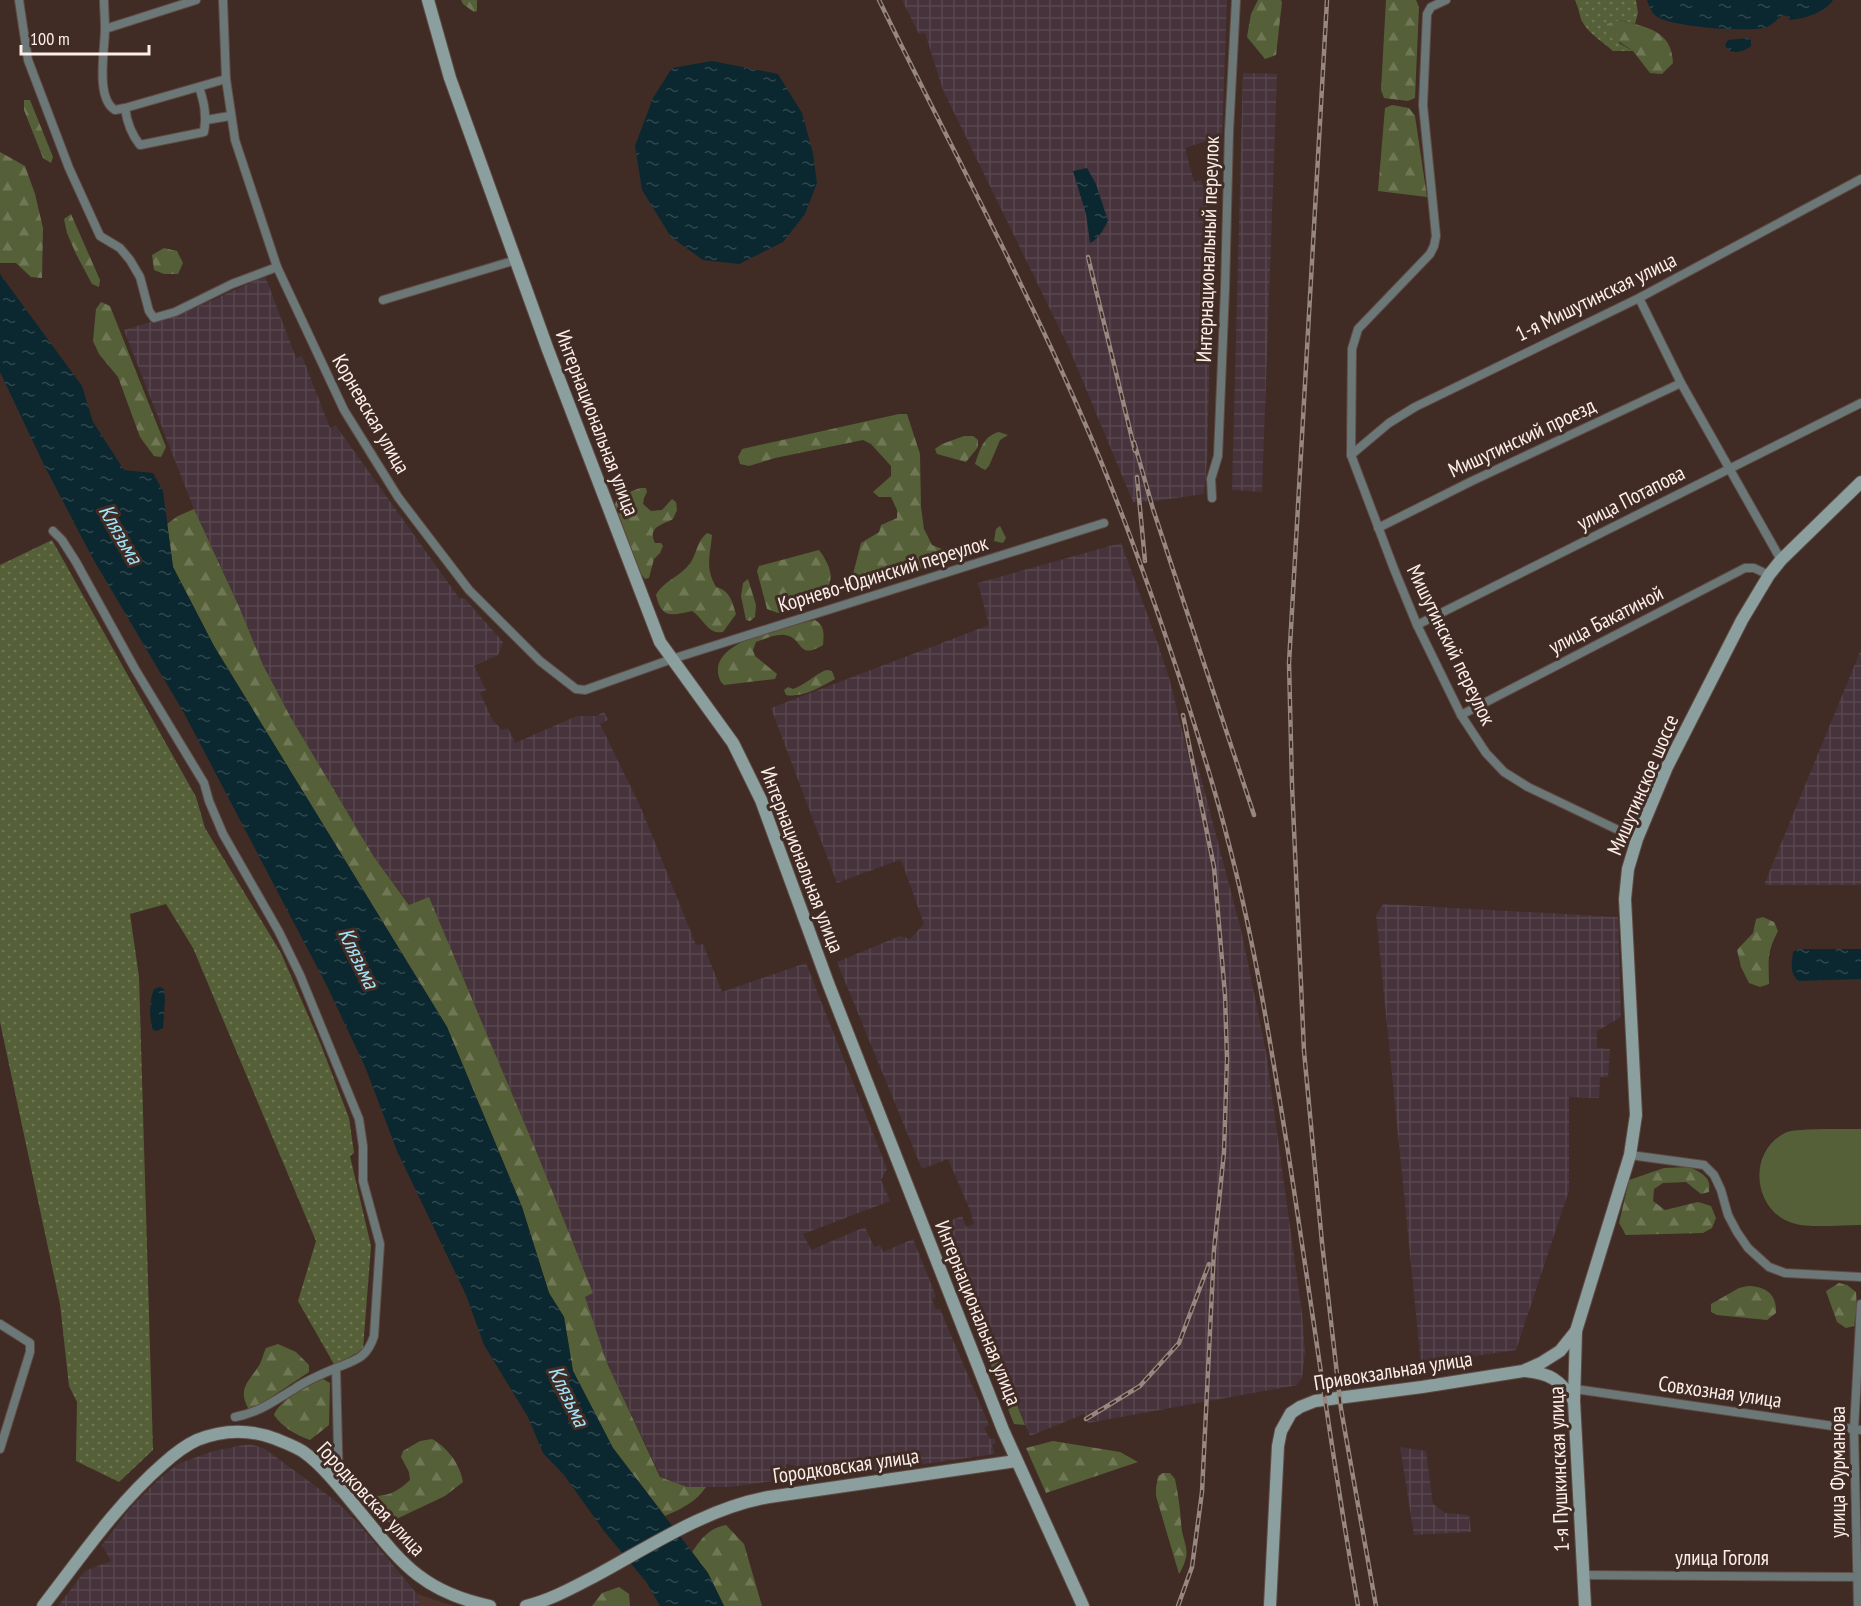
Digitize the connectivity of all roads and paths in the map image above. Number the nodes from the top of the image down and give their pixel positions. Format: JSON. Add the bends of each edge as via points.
{"nodes":[{"id":1,"x":19,"y":0,"type":"edge"},
{"id":2,"x":104,"y":0,"type":"edge"},
{"id":3,"x":196,"y":0,"type":"edge"},
{"id":4,"x":223,"y":0,"type":"edge"},
{"id":5,"x":428,"y":0,"type":"edge"},
{"id":6,"x":1236,"y":0,"type":"edge"},
{"id":7,"x":1446,"y":0,"type":"edge"},
{"id":8,"x":105,"y":29,"type":"junction"},
{"id":9,"x":226,"y":79,"type":"junction"},
{"id":10,"x":199,"y":87,"type":"junction"},
{"id":11,"x":125,"y":108,"type":"junction"},
{"id":12,"x":230,"y":116,"type":"junction"},
{"id":13,"x":206,"y":120,"type":"junction"},
{"id":14,"x":1861,"y":179,"type":"edge"},
{"id":15,"x":516,"y":260,"type":"junction"},
{"id":16,"x":277,"y":267,"type":"junction"},
{"id":17,"x":1639,"y":298,"type":"junction"},
{"id":18,"x":383,"y":300,"type":"dead end"},
{"id":19,"x":1681,"y":383,"type":"junction"},
{"id":20,"x":1861,"y":403,"type":"edge"},
{"id":21,"x":1352,"y":455,"type":"junction"},
{"id":22,"x":1729,"y":469,"type":"junction"},
{"id":23,"x":1861,"y":482,"type":"edge"},
{"id":24,"x":1212,"y":498,"type":"dead end"},
{"id":25,"x":1104,"y":523,"type":"dead end"},
{"id":26,"x":1378,"y":528,"type":"junction"},
{"id":27,"x":53,"y":531,"type":"dead end"},
{"id":28,"x":1780,"y":560,"type":"junction"},
{"id":29,"x":1769,"y":575,"type":"junction"},
{"id":30,"x":1417,"y":625,"type":"junction"},
{"id":31,"x":672,"y":659,"type":"junction"},
{"id":32,"x":1461,"y":715,"type":"junction"},
{"id":33,"x":1637,"y":839,"type":"junction"},
{"id":34,"x":1630,"y":1155,"type":"junction"},
{"id":35,"x":1861,"y":1277,"type":"edge"},
{"id":36,"x":1861,"y":1304,"type":"edge"},
{"id":37,"x":0,"y":1324,"type":"edge"},
{"id":38,"x":1576,"y":1331,"type":"junction"},
{"id":39,"x":336,"y":1368,"type":"junction"},
{"id":40,"x":1523,"y":1371,"type":"junction"},
{"id":41,"x":1575,"y":1395,"type":"junction"},
{"id":42,"x":235,"y":1417,"type":"dead end"},
{"id":43,"x":1858,"y":1430,"type":"edge"},
{"id":44,"x":0,"y":1449,"type":"edge"},
{"id":45,"x":1016,"y":1461,"type":"junction"},
{"id":46,"x":339,"y":1488,"type":"junction"},
{"id":47,"x":1583,"y":1575,"type":"junction"},
{"id":48,"x":1859,"y":1577,"type":"edge"},
{"id":49,"x":43,"y":1606,"type":"edge"},
{"id":50,"x":490,"y":1606,"type":"edge"},
{"id":51,"x":526,"y":1606,"type":"edge"},
{"id":52,"x":1083,"y":1606,"type":"edge"},
{"id":53,"x":1270,"y":1606,"type":"edge"},
{"id":54,"x":1585,"y":1606,"type":"edge"},
{"id":55,"x":1858,"y":1606,"type":"edge"}],
"edges":[{"from":1,"to":16,"type":"street","via":[[28,60],[69,168],[100,236],[120,248],[140,277],[154,318]]},
{"from":2,"to":8,"type":"street"},
{"from":3,"to":8,"type":"street"},
{"from":4,"to":9,"type":"street","name":"Корневская улица"},
{"from":5,"to":15,"type":"main road","name":"Интернациональная улица","via":[[450,78]]},
{"from":6,"to":24,"type":"street","name":"Интернациональный переулок","via":[[1218,456],[1211,479]]},
{"from":7,"to":21,"type":"street","name":"Мишутинский переулок","via":[[1431,7],[1427,14],[1423,105],[1434,246],[1358,329],[1352,348]]},
{"from":8,"to":11,"type":"street","via":[[105,94],[115,111]]},
{"from":9,"to":10,"type":"street"},
{"from":9,"to":12,"type":"street","name":"Корневская улица"},
{"from":10,"to":11,"type":"street"},
{"from":10,"to":13,"type":"street"},
{"from":11,"to":13,"type":"street","via":[[128,124],[140,145],[204,132]]},
{"from":12,"to":13,"type":"street"},
{"from":12,"to":16,"type":"street","name":"Корневская улица"},
{"from":14,"to":17,"type":"street","name":"1-я Мишутинская улица"},
{"from":15,"to":18,"type":"street"},
{"from":15,"to":31,"type":"main road","name":"Интернациональная улица","via":[[660,642]]},
{"from":16,"to":31,"type":"street","name":"Корневская улица","via":[[344,410],[398,497],[469,590],[540,661],[580,691]]},
{"from":17,"to":19,"type":"street"},
{"from":17,"to":21,"type":"street","name":"1-я Мишутинская улица","via":[[1415,407],[1389,423]]},
{"from":19,"to":22,"type":"street"},
{"from":19,"to":26,"type":"street","name":"Мишутинский проезд"},
{"from":20,"to":22,"type":"street","name":"улица Потапова"},
{"from":21,"to":26,"type":"street","name":"Мишутинский переулок"},
{"from":22,"to":28,"type":"street"},
{"from":22,"to":30,"type":"street","name":"улица Потапова"},
{"from":23,"to":28,"type":"main road","name":"Мишутинское шоссе"},
{"from":25,"to":31,"type":"street","name":"Корнево-Юдинский переулок"},
{"from":26,"to":30,"type":"street","name":"Мишутинский переулок"},
{"from":27,"to":39,"type":"street","via":[[76,562],[204,783],[223,834],[300,975],[359,1119],[363,1181],[380,1244],[374,1336],[364,1355]]},
{"from":28,"to":29,"type":"main road","name":"Мишутинское шоссе"},
{"from":29,"to":32,"type":"street","name":"улица Бакатиной","via":[[1745,568]]},
{"from":29,"to":33,"type":"main road","name":"Мишутинское шоссе","via":[[1667,767]]},
{"from":30,"to":32,"type":"street","name":"Мишутинский переулок"},
{"from":31,"to":45,"type":"main road","name":"Интернациональная улица","via":[[733,743],[761,800],[836,1005]]},
{"from":32,"to":33,"type":"street","name":"Мишутинский переулок","via":[[1504,772]]},
{"from":33,"to":34,"type":"main road","name":"Мишутинское шоссе","via":[[1625,899],[1636,1115]]},
{"from":34,"to":35,"type":"street","via":[[1704,1165],[1714,1175],[1737,1232],[1769,1267],[1785,1273]]},
{"from":34,"to":38,"type":"main road","name":"Мишутинское шоссе"},
{"from":36,"to":43,"type":"street","name":"улица Фурманова"},
{"from":37,"to":44,"type":"street","via":[[30,1344],[30,1352]]},
{"from":38,"to":40,"type":"main road","name":"Привокзальная улица","via":[[1560,1350]]},
{"from":38,"to":41,"type":"main road","name":"1-я Пушкинская улица"},
{"from":39,"to":42,"type":"street","via":[[276,1402]]},
{"from":39,"to":46,"type":"street"},
{"from":40,"to":41,"type":"main road","via":[[1555,1378]]},
{"from":40,"to":53,"type":"main road","name":"Привокзальная улица","via":[[1315,1401],[1292,1413],[1281,1431],[1276,1465]]},
{"from":41,"to":43,"type":"street","name":"Совхозная улица"},
{"from":41,"to":47,"type":"main road","name":"1-я Пушкинская улица"},
{"from":43,"to":48,"type":"street","name":"улица Фурманова"},
{"from":45,"to":51,"type":"main road","name":"Городковская улица","via":[[758,1499],[728,1507],[573,1588]]},
{"from":45,"to":52,"type":"main road","name":"Интернациональная улица"},
{"from":46,"to":49,"type":"main road","name":"Городковская улица","via":[[305,1453],[264,1435],[233,1431],[196,1440],[132,1493]]},
{"from":46,"to":50,"type":"main road","name":"Городковская улица","via":[[411,1572],[444,1591]]},
{"from":47,"to":48,"type":"street","name":"улица Гоголя"},
{"from":47,"to":54,"type":"main road","name":"1-я Пушкинская улица"},
{"from":48,"to":55,"type":"street","name":"улица Фурманова"}]}
